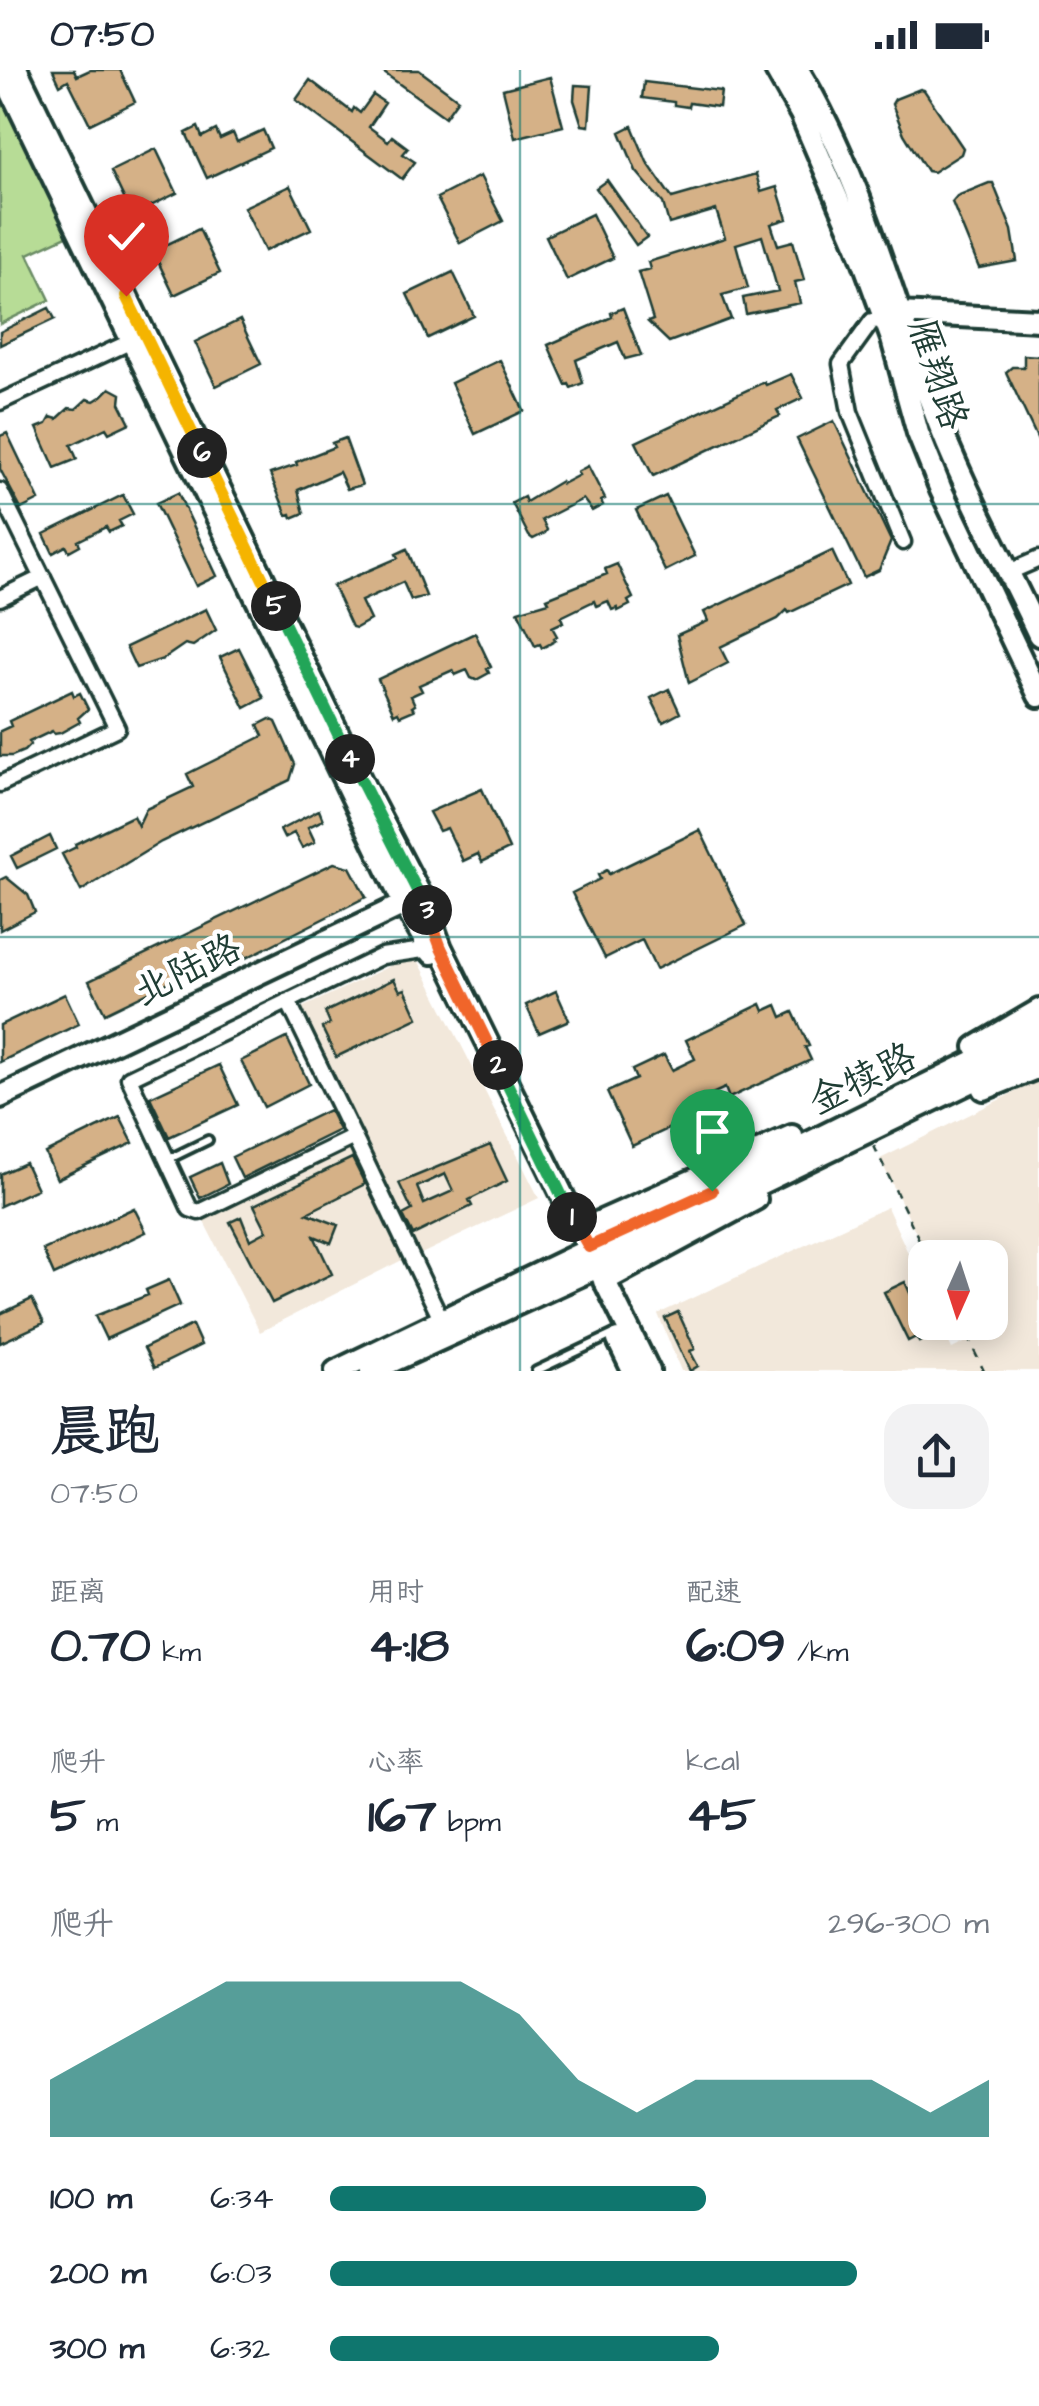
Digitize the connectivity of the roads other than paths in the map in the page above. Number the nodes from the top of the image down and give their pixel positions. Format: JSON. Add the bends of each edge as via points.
{"nodes":[{"id":1,"x":1,"y":70,"type":"edge"},
{"id":2,"x":16,"y":70,"type":"edge"},
{"id":3,"x":776,"y":70,"type":"edge"},
{"id":4,"x":798,"y":70,"type":"edge"},
{"id":5,"x":892,"y":316,"type":"junction"},
{"id":6,"x":1039,"y":320,"type":"edge"},
{"id":7,"x":132,"y":341,"type":"junction"},
{"id":8,"x":0,"y":402,"type":"edge"},
{"id":9,"x":0,"y":491,"type":"edge"},
{"id":10,"x":903,"y":542,"type":"dead end"},
{"id":11,"x":1039,"y":559,"type":"edge"},
{"id":12,"x":1009,"y":572,"type":"junction"},
{"id":13,"x":43,"y":577,"type":"junction"},
{"id":14,"x":0,"y":598,"type":"edge"},
{"id":15,"x":1039,"y":636,"type":"edge"},
{"id":16,"x":1039,"y":696,"type":"edge"},
{"id":17,"x":0,"y":784,"type":"edge"},
{"id":18,"x":404,"y":904,"type":"junction"},
{"id":19,"x":430,"y":949,"type":"junction"},
{"id":20,"x":288,"y":1001,"type":"junction"},
{"id":21,"x":1039,"y":1010,"type":"edge"},
{"id":22,"x":1039,"y":1029,"type":"edge"},
{"id":23,"x":1039,"y":1049,"type":"edge"},
{"id":24,"x":1039,"y":1066,"type":"edge"},
{"id":25,"x":0,"y":1097,"type":"edge"},
{"id":26,"x":354,"y":1137,"type":"junction"},
{"id":27,"x":208,"y":1140,"type":"dead end"},
{"id":28,"x":168,"y":1160,"type":"junction"},
{"id":29,"x":589,"y":1258,"type":"junction"},
{"id":30,"x":441,"y":1319,"type":"junction"},
{"id":31,"x":615,"y":1333,"type":"junction"},
{"id":32,"x":336,"y":1371,"type":"edge"},
{"id":33,"x":371,"y":1371,"type":"edge"},
{"id":34,"x":536,"y":1371,"type":"edge"},
{"id":35,"x":633,"y":1371,"type":"edge"},
{"id":36,"x":648,"y":1371,"type":"edge"}],
"edges":[{"from":1,"to":7,"type":"street"},
{"from":2,"to":29,"type":"street","via":[[424,902]]},
{"from":3,"to":5,"type":"street","name":"雁翔路"},
{"from":4,"to":5,"type":"street","name":"雁翔路","via":[[868,218]]},
{"from":5,"to":6,"type":"street"},
{"from":5,"to":10,"type":"street","via":[[872,320],[841,364],[850,412]]},
{"from":5,"to":12,"type":"street","name":"雁翔路"},
{"from":5,"to":16,"type":"street","name":"雁翔路","via":[[918,432]]},
{"from":7,"to":8,"type":"street"},
{"from":7,"to":18,"type":"street"},
{"from":9,"to":13,"type":"street"},
{"from":11,"to":12,"type":"street"},
{"from":12,"to":15,"type":"street","name":"雁翔路"},
{"from":13,"to":14,"type":"street"},
{"from":13,"to":17,"type":"street","via":[[117,728]]},
{"from":18,"to":19,"type":"street"},
{"from":18,"to":25,"type":"street","name":"北陆路"},
{"from":19,"to":20,"type":"street","via":[[382,956]]},
{"from":19,"to":29,"type":"street"},
{"from":20,"to":26,"type":"street"},
{"from":20,"to":28,"type":"street","via":[[129,1078]]},
{"from":21,"to":29,"type":"street","via":[[945,1064],[764,1150]]},
{"from":22,"to":29,"type":"street","name":"金犊路"},
{"from":23,"to":29,"type":"street","name":"金犊路"},
{"from":24,"to":29,"type":"street","via":[[759,1197]]},
{"from":26,"to":28,"type":"street","via":[[199,1212],[190,1208]]},
{"from":26,"to":30,"type":"street"},
{"from":27,"to":28,"type":"lane"},
{"from":29,"to":30,"type":"street","name":"金犊路"},
{"from":29,"to":31,"type":"street"},
{"from":29,"to":33,"type":"street","name":"金犊路"},
{"from":29,"to":36,"type":"street"},
{"from":30,"to":32,"type":"street","name":"金犊路"},
{"from":31,"to":34,"type":"lane"},
{"from":31,"to":35,"type":"street"}]}
